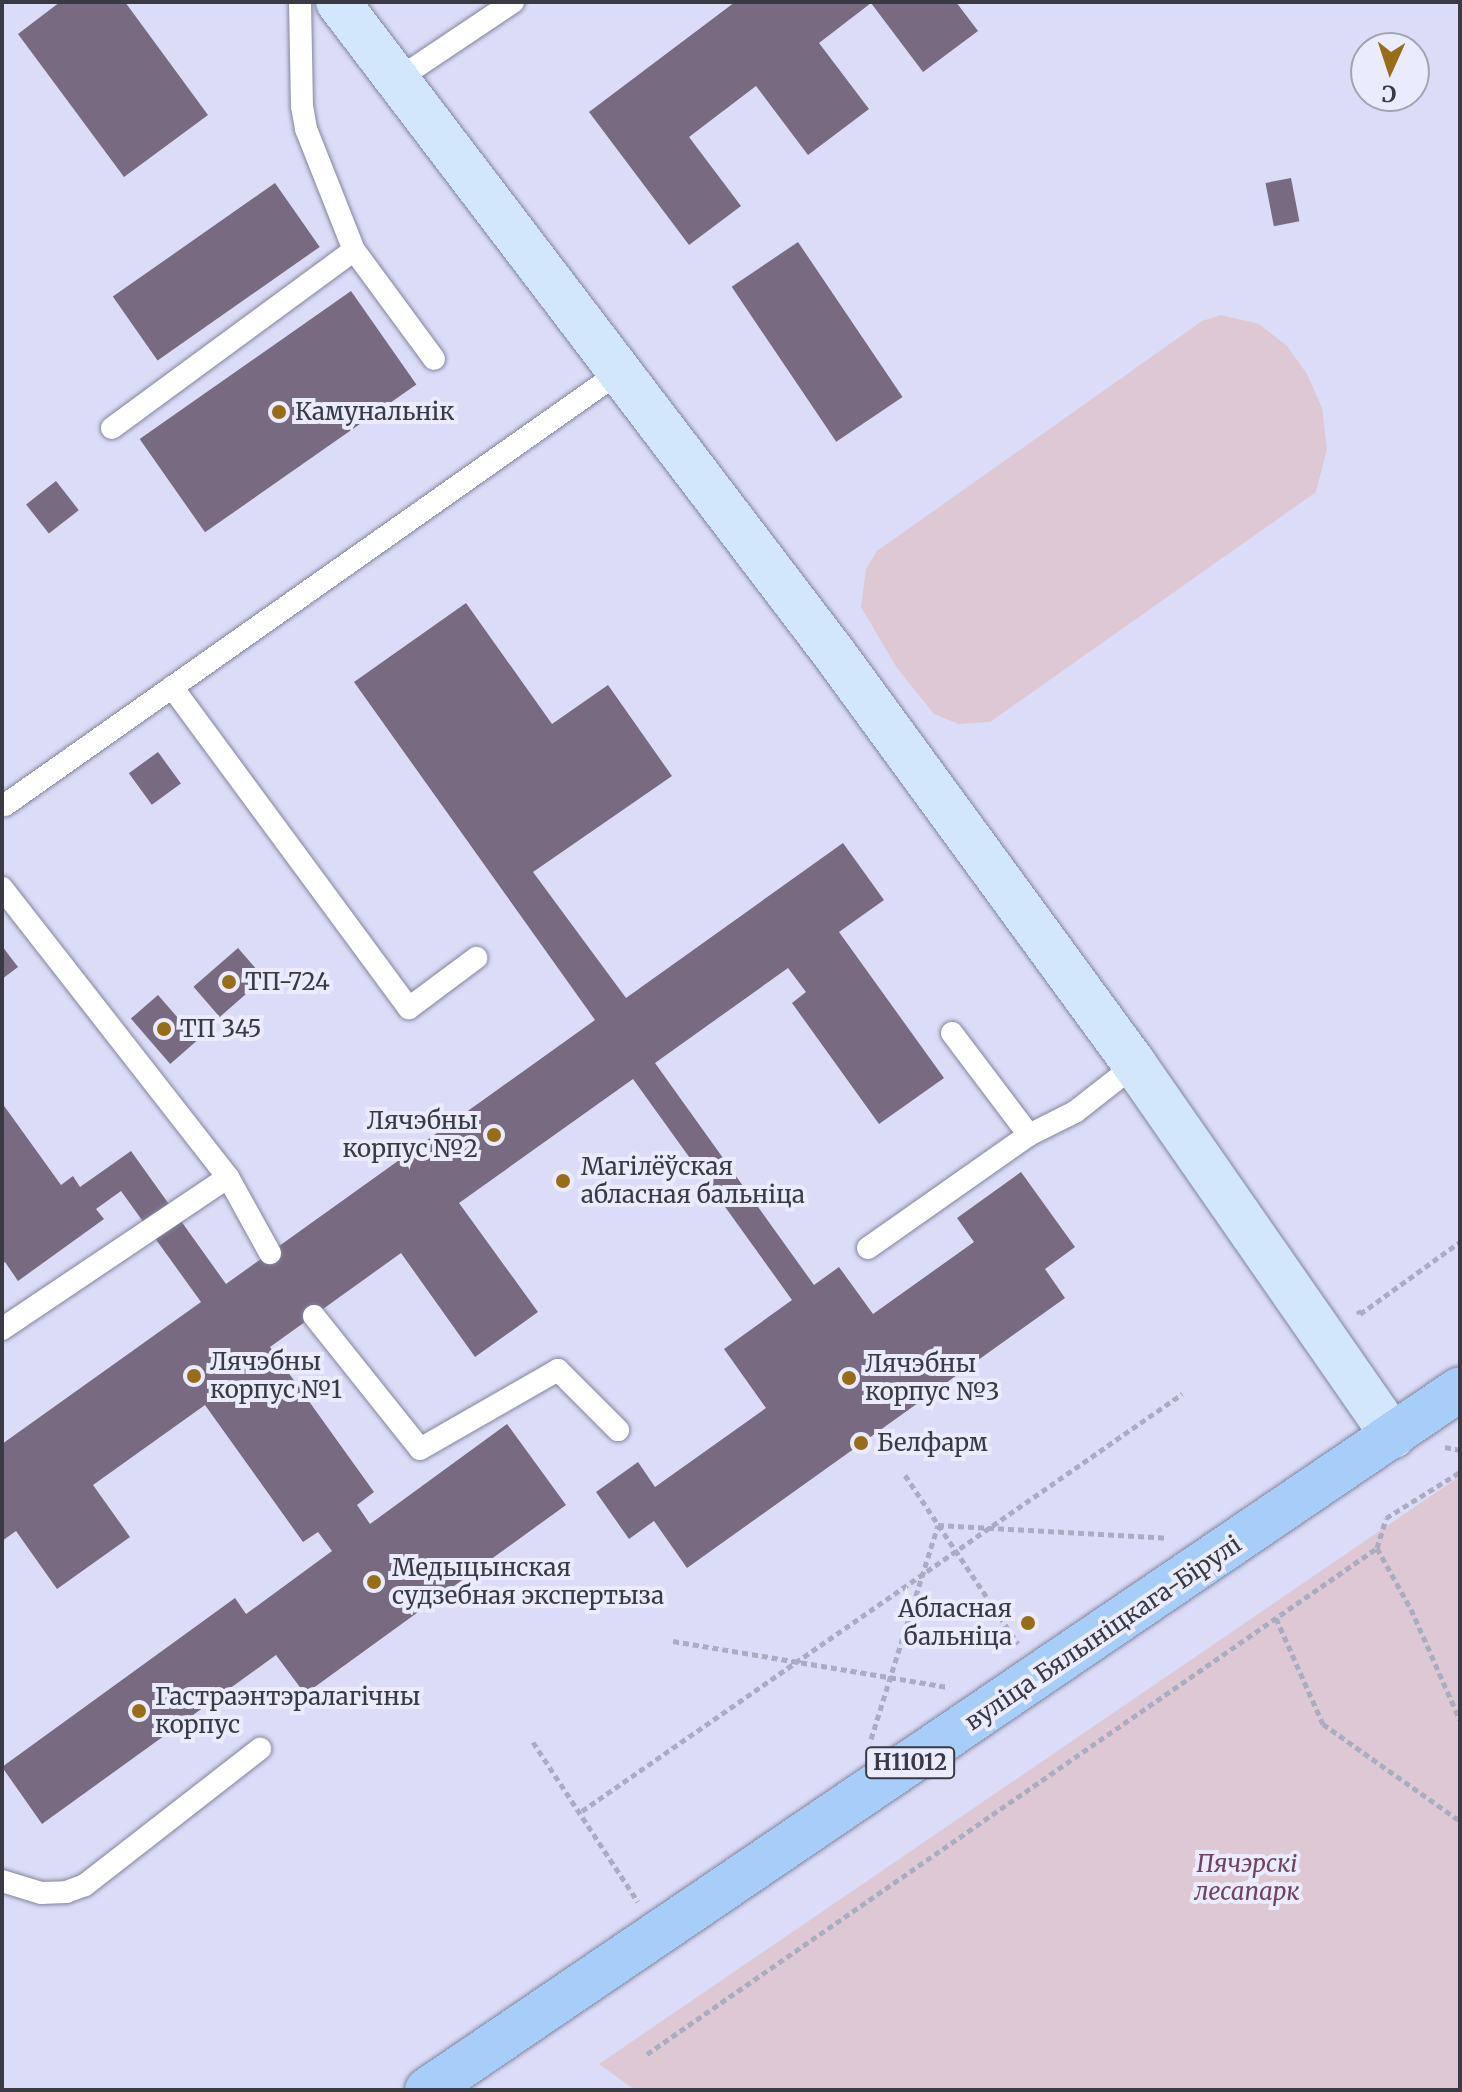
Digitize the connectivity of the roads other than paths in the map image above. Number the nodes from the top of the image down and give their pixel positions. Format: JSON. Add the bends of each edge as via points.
{"nodes":[{"id":1,"x":300,"y":2,"type":"edge"},
{"id":2,"x":338,"y":2,"type":"edge"},
{"id":3,"x":513,"y":2,"type":"edge"},
{"id":4,"x":395,"y":81,"type":"junction"},
{"id":5,"x":354,"y":250,"type":"junction"},
{"id":6,"x":434,"y":359,"type":"dead end"},
{"id":7,"x":621,"y":371,"type":"junction"},
{"id":8,"x":112,"y":428,"type":"dead end"},
{"id":9,"x":172,"y":687,"type":"junction"},
{"id":10,"x":5,"y":805,"type":"dead end"},
{"id":11,"x":2,"y":888,"type":"edge"},
{"id":12,"x":476,"y":958,"type":"dead end"},
{"id":13,"x":952,"y":1033,"type":"dead end"},
{"id":14,"x":1135,"y":1065,"type":"junction"},
{"id":15,"x":1029,"y":1135,"type":"junction"},
{"id":16,"x":228,"y":1177,"type":"junction"},
{"id":17,"x":868,"y":1248,"type":"dead end"},
{"id":18,"x":270,"y":1253,"type":"dead end"},
{"id":19,"x":314,"y":1316,"type":"dead end"},
{"id":20,"x":2,"y":1329,"type":"edge"},
{"id":21,"x":1460,"y":1389,"type":"edge"},
{"id":22,"x":618,"y":1430,"type":"dead end"},
{"id":23,"x":1393,"y":1436,"type":"junction"},
{"id":24,"x":260,"y":1749,"type":"dead end"},
{"id":25,"x":2,"y":1881,"type":"edge"},
{"id":26,"x":427,"y":2090,"type":"edge"}],
"edges":[{"from":1,"to":5,"type":"lane","via":[[306,129]]},
{"from":2,"to":4,"type":"main road"},
{"from":3,"to":4,"type":"lane"},
{"from":4,"to":7,"type":"main road"},
{"from":5,"to":6,"type":"lane"},
{"from":5,"to":8,"type":"lane"},
{"from":7,"to":9,"type":"lane"},
{"from":7,"to":14,"type":"main road"},
{"from":9,"to":10,"type":"lane"},
{"from":9,"to":12,"type":"lane","via":[[409,1008]]},
{"from":11,"to":16,"type":"lane"},
{"from":13,"to":15,"type":"lane"},
{"from":14,"to":15,"type":"lane","via":[[1075,1112]]},
{"from":14,"to":23,"type":"main road"},
{"from":15,"to":17,"type":"lane"},
{"from":16,"to":18,"type":"lane"},
{"from":16,"to":20,"type":"lane"},
{"from":19,"to":22,"type":"lane","via":[[420,1449],[558,1370]]},
{"from":21,"to":23,"type":"main road","name":"вуліца Бялыніцкага-Бірулі","number":"Н11012"},
{"from":23,"to":26,"type":"main road","name":"вуліца Бялыніцкага-Бірулі","number":"Н11012"},
{"from":24,"to":25,"type":"lane","via":[[85,1885],[41,1893]]}]}
